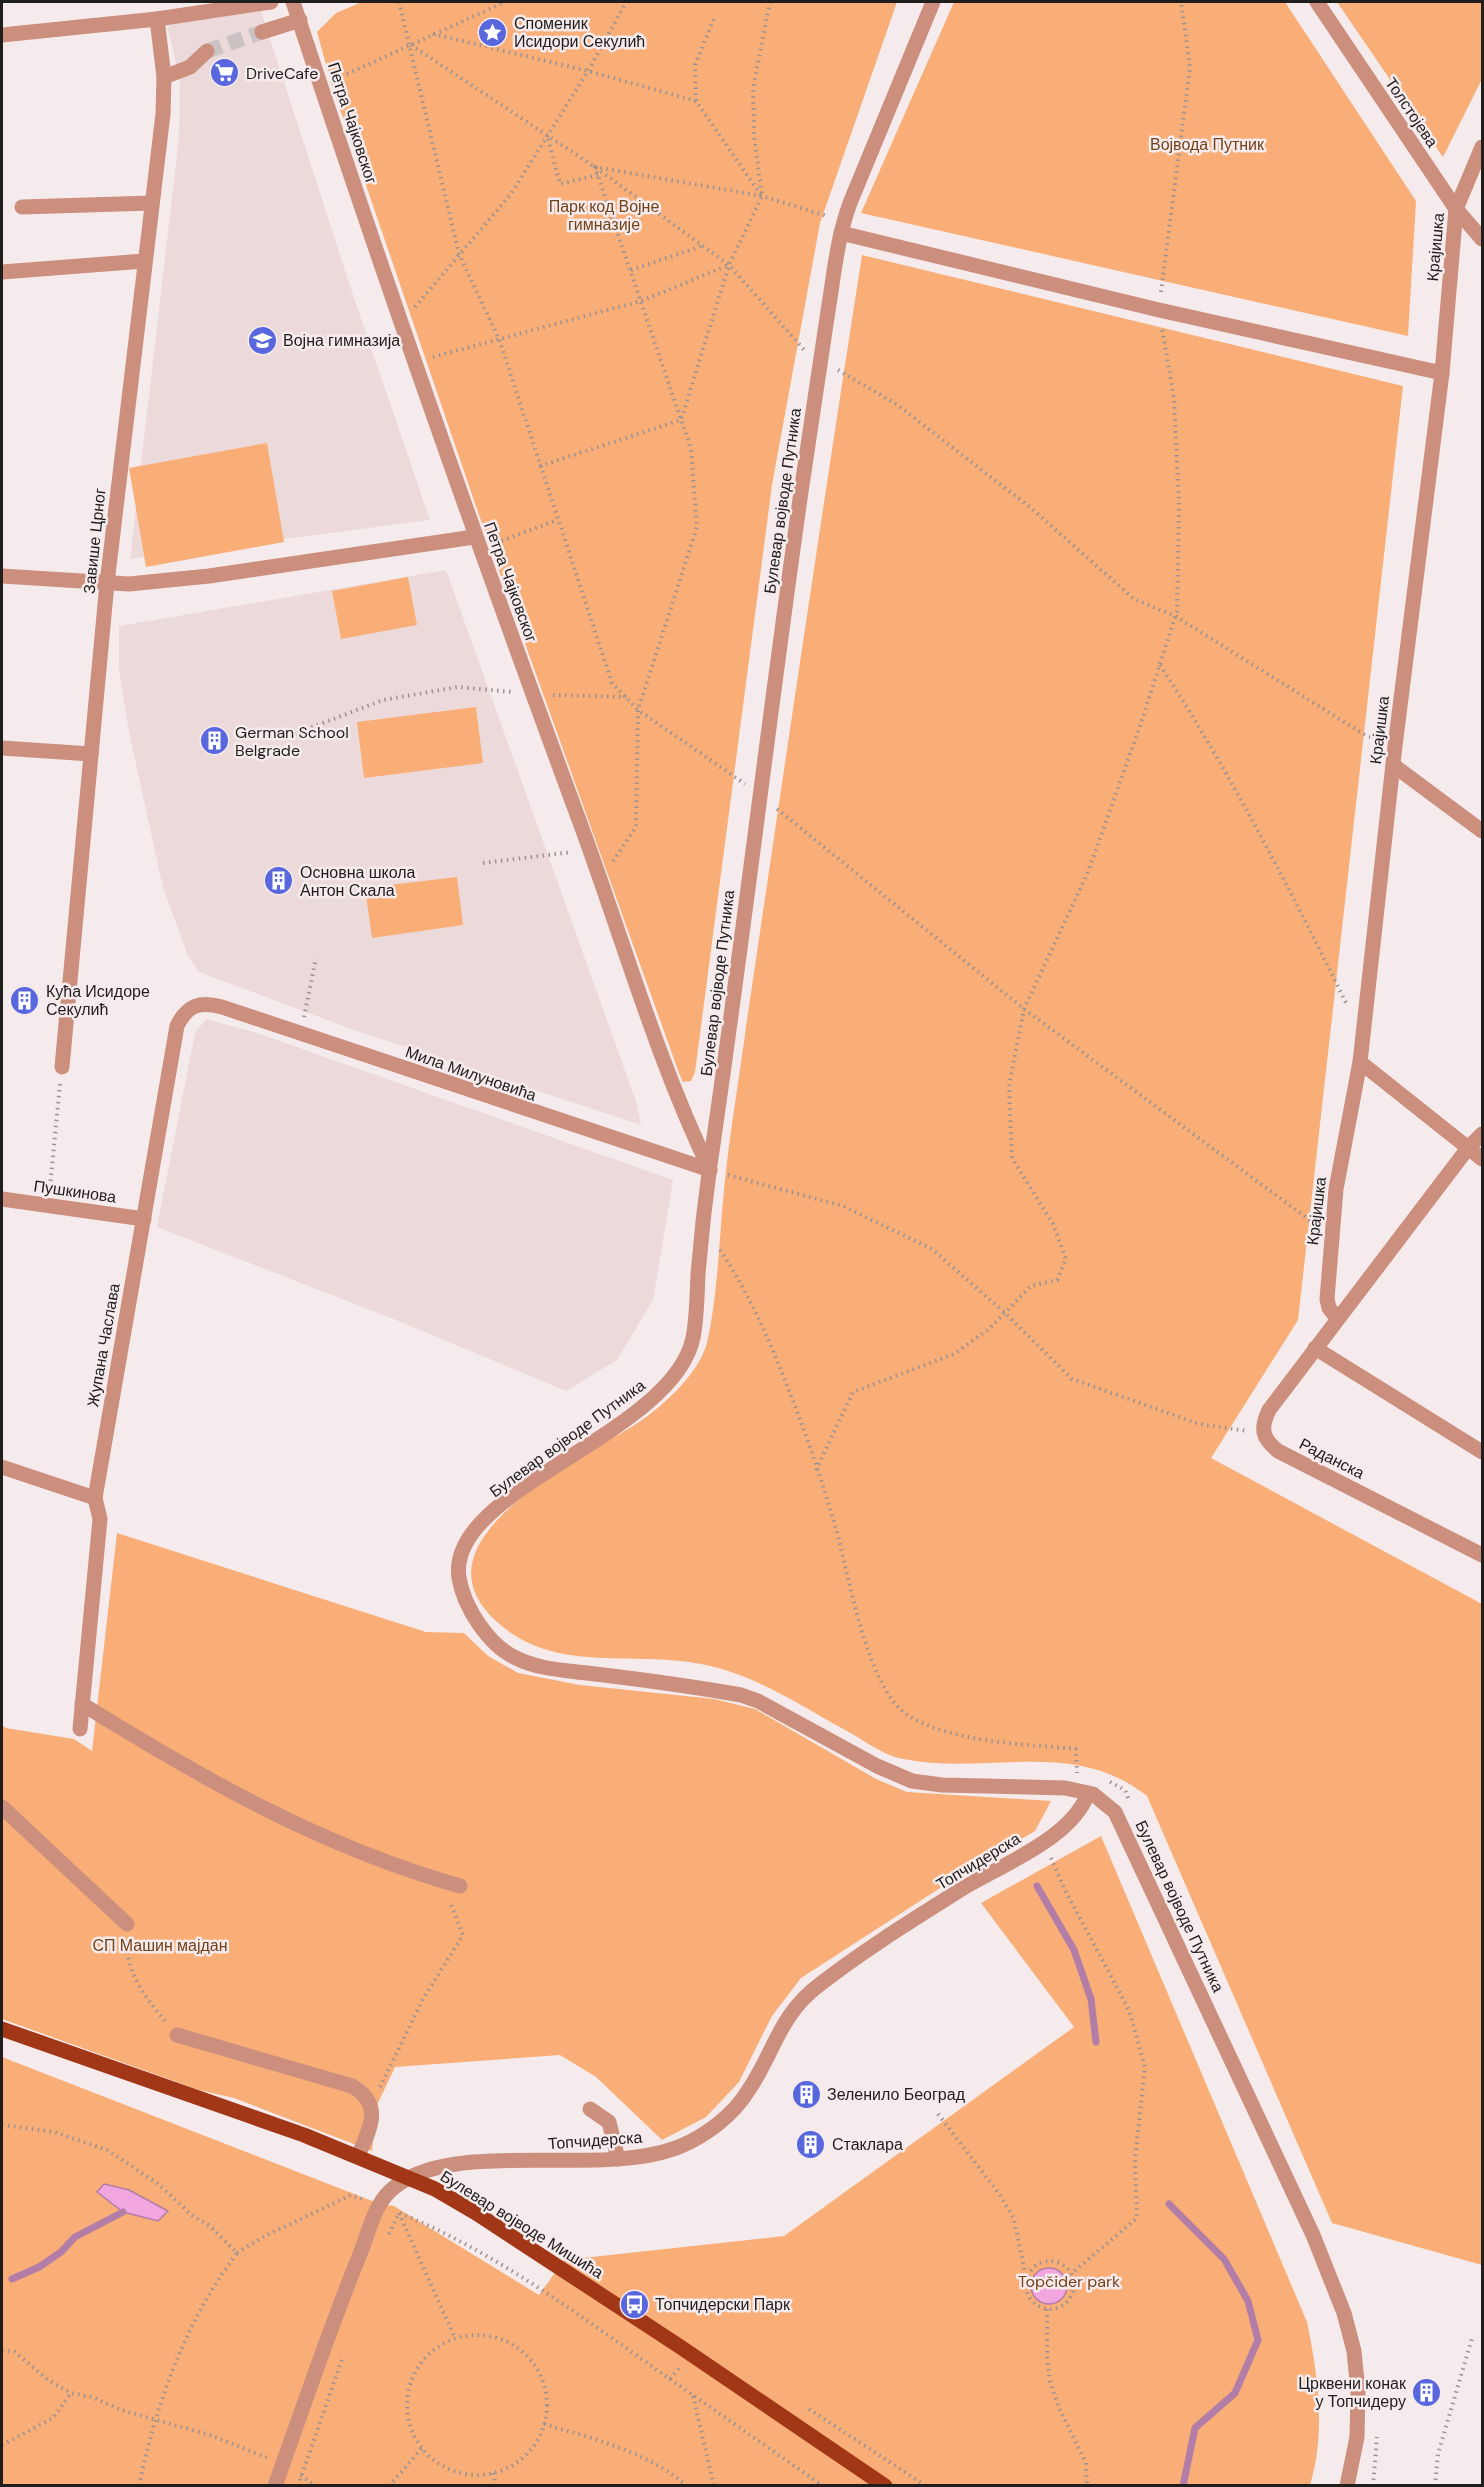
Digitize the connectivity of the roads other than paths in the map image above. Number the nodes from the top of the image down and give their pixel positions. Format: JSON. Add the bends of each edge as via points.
{"nodes":[{"id":1,"x":272,"y":2,"type":"edge"},
{"id":2,"x":293,"y":2,"type":"edge"},
{"id":3,"x":933,"y":2,"type":"edge"},
{"id":4,"x":1317,"y":2,"type":"edge"},
{"id":5,"x":157,"y":19,"type":"junction"},
{"id":6,"x":300,"y":20,"type":"junction"},
{"id":7,"x":262,"y":32,"type":"tunnel mouth"},
{"id":8,"x":2,"y":35,"type":"edge"},
{"id":9,"x":207,"y":51,"type":"tunnel mouth"},
{"id":10,"x":164,"y":77,"type":"junction"},
{"id":11,"x":1482,"y":147,"type":"edge"},
{"id":12,"x":152,"y":203,"type":"junction"},
{"id":13,"x":22,"y":207,"type":"dead end"},
{"id":14,"x":1456,"y":209,"type":"junction"},
{"id":15,"x":841,"y":233,"type":"junction"},
{"id":16,"x":1482,"y":239,"type":"edge"},
{"id":17,"x":144,"y":261,"type":"junction"},
{"id":18,"x":2,"y":272,"type":"edge"},
{"id":19,"x":1442,"y":373,"type":"junction"},
{"id":20,"x":477,"y":543,"type":"junction"},
{"id":21,"x":2,"y":576,"type":"edge"},
{"id":22,"x":107,"y":583,"type":"junction"},
{"id":23,"x":2,"y":748,"type":"edge"},
{"id":24,"x":91,"y":754,"type":"junction"},
{"id":25,"x":1393,"y":765,"type":"junction"},
{"id":26,"x":1482,"y":831,"type":"edge"},
{"id":27,"x":222,"y":1007,"type":"joint"},
{"id":28,"x":1360,"y":1062,"type":"junction"},
{"id":29,"x":62,"y":1067,"type":"road end"},
{"id":30,"x":1482,"y":1134,"type":"edge"},
{"id":31,"x":1468,"y":1148,"type":"junction"},
{"id":32,"x":1482,"y":1159,"type":"edge"},
{"id":33,"x":710,"y":1170,"type":"junction"},
{"id":34,"x":2,"y":1199,"type":"edge"},
{"id":35,"x":144,"y":1218,"type":"junction"},
{"id":36,"x":1336,"y":1318,"type":"junction"},
{"id":37,"x":1315,"y":1348,"type":"junction"},
{"id":38,"x":1482,"y":1452,"type":"edge"},
{"id":39,"x":2,"y":1467,"type":"edge"},
{"id":40,"x":95,"y":1498,"type":"junction"},
{"id":41,"x":1482,"y":1555,"type":"edge"},
{"id":42,"x":82,"y":1704,"type":"junction"},
{"id":43,"x":80,"y":1729,"type":"dead end"},
{"id":44,"x":1089,"y":1793,"type":"junction"},
{"id":45,"x":2,"y":1807,"type":"edge"},
{"id":46,"x":460,"y":1886,"type":"dead end"},
{"id":47,"x":128,"y":1924,"type":"road end"},
{"id":48,"x":2,"y":2029,"type":"edge"},
{"id":49,"x":177,"y":2035,"type":"road end"},
{"id":50,"x":590,"y":2109,"type":"dead end"},
{"id":51,"x":358,"y":2156,"type":"junction"},
{"id":52,"x":618,"y":2159,"type":"junction"},
{"id":53,"x":407,"y":2177,"type":"junction"},
{"id":54,"x":275,"y":2486,"type":"edge"},
{"id":55,"x":885,"y":2486,"type":"edge"},
{"id":56,"x":1347,"y":2486,"type":"edge"}],
"edges":[{"from":1,"to":5,"type":"street"},
{"from":2,"to":6,"type":"street","name":"Петра Чајковског"},
{"from":3,"to":15,"type":"street","name":"Булевар војводе Путника"},
{"from":4,"to":14,"type":"street","name":"Толстојева"},
{"from":5,"to":8,"type":"street"},
{"from":5,"to":10,"type":"street","name":"Завише Црног"},
{"from":6,"to":7,"type":"street"},
{"from":6,"to":20,"type":"street","name":"Петра Чајковског"},
{"from":9,"to":10,"type":"street","via":[[190,66]]},
{"from":10,"to":12,"type":"street","name":"Завише Црног"},
{"from":11,"to":14,"type":"street","name":"Крајишка"},
{"from":12,"to":13,"type":"street"},
{"from":12,"to":17,"type":"street","name":"Завише Црног"},
{"from":14,"to":16,"type":"street","name":"Толстојева"},
{"from":14,"to":19,"type":"street","name":"Крајишка"},
{"from":15,"to":19,"type":"street"},
{"from":15,"to":33,"type":"street","name":"Булевар војводе Путника","via":[[759,794]]},
{"from":17,"to":18,"type":"street"},
{"from":17,"to":22,"type":"street","name":"Завише Црног"},
{"from":19,"to":25,"type":"street","name":"Крајишка"},
{"from":20,"to":22,"type":"street","via":[[209,576]]},
{"from":20,"to":33,"type":"street","name":"Петра Чајковског","via":[[683,1114]]},
{"from":21,"to":22,"type":"street"},
{"from":22,"to":24,"type":"street","name":"Завише Црног"},
{"from":23,"to":24,"type":"street"},
{"from":24,"to":29,"type":"street","name":"Завише Црног"},
{"from":25,"to":26,"type":"street"},
{"from":25,"to":28,"type":"street","name":"Крајишка"},
{"from":27,"to":33,"type":"street","name":"Мила Милуновића"},
{"from":27,"to":35,"type":"street","name":"Жупана Часлава","via":[[194,1005],[177,1026]]},
{"from":28,"to":31,"type":"street"},
{"from":28,"to":36,"type":"street","name":"Крајишка","via":[[1330,1235],[1327,1299]]},
{"from":30,"to":31,"type":"street"},
{"from":31,"to":32,"type":"street"},
{"from":31,"to":36,"type":"street"},
{"from":33,"to":44,"type":"street","name":"Булевар војводе Путника","via":[[694,1333],[680,1367],[671,1382],[637,1413],[548,1470],[485,1518],[473,1532],[459,1558],[458,1572],[475,1617],[499,1647],[532,1665],[746,1697],[877,1766],[918,1783],[1056,1787]]},
{"from":34,"to":35,"type":"street","name":"Пушкинова"},
{"from":35,"to":40,"type":"street","name":"Жупана Часлава"},
{"from":36,"to":37,"type":"street"},
{"from":37,"to":38,"type":"street"},
{"from":37,"to":41,"type":"street","name":"Раданска","via":[[1269,1410],[1262,1433],[1267,1443]]},
{"from":39,"to":40,"type":"street"},
{"from":40,"to":42,"type":"street","name":"Жупана Часлава","via":[[100,1519]]},
{"from":42,"to":43,"type":"street","name":"Жупана Часлава"},
{"from":42,"to":46,"type":"street","via":[[272,1815],[323,1838]]},
{"from":44,"to":52,"type":"street","name":"Топчидерска","via":[[1075,1817],[1044,1841],[963,1889],[818,1985],[792,2009],[748,2092],[715,2126],[671,2150]]},
{"from":44,"to":56,"type":"street","name":"Булевар војводе Путника","via":[[1105,1803],[1121,1822],[1313,2235],[1344,2313],[1354,2351],[1358,2400],[1357,2436]]},
{"from":45,"to":47,"type":"street"},
{"from":48,"to":51,"type":"main road","name":"Булевар војводе Мишића"},
{"from":49,"to":51,"type":"street","via":[[363,2092],[372,2104],[368,2133]]},
{"from":50,"to":52,"type":"street","via":[[609,2122]]},
{"from":51,"to":53,"type":"main road","name":"Булевар војводе Мишића"},
{"from":52,"to":53,"type":"street","name":"Топчидерска","via":[[453,2163]]},
{"from":53,"to":54,"type":"street","name":"Топчидерска","via":[[380,2204]]},
{"from":53,"to":55,"type":"main road","name":"Булевар војводе Мишића","via":[[476,2213]]}]}
